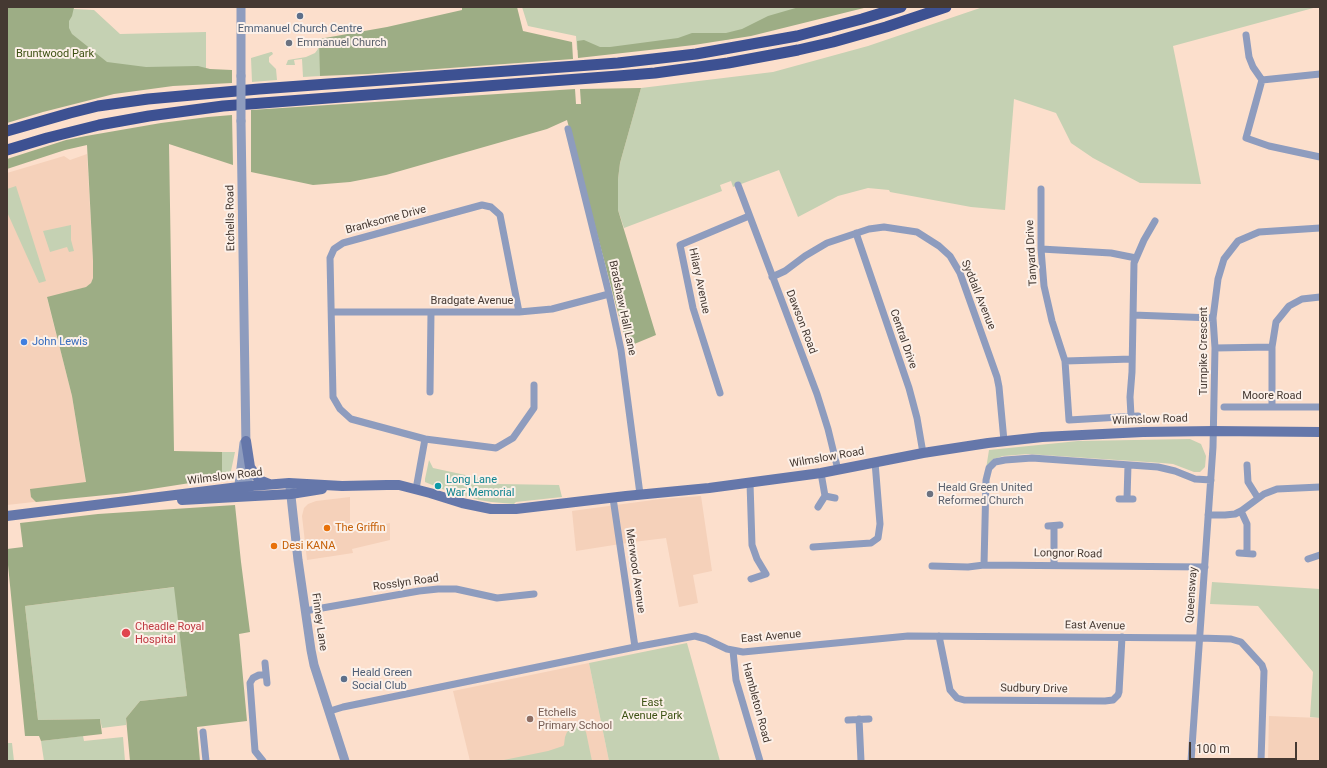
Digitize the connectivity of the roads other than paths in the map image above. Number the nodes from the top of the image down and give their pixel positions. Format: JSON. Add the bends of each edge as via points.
{"nodes":[{"id":1,"x":241,"y":7,"type":"edge"},
{"id":2,"x":901,"y":7,"type":"edge"},
{"id":3,"x":946,"y":7,"type":"edge"},
{"id":4,"x":1246,"y":35,"type":"dead end"},
{"id":5,"x":1320,"y":74,"type":"edge"},
{"id":6,"x":1262,"y":80,"type":"junction"},
{"id":7,"x":568,"y":129,"type":"dead end"},
{"id":8,"x":7,"y":131,"type":"edge"},
{"id":9,"x":7,"y":150,"type":"edge"},
{"id":10,"x":1320,"y":157,"type":"edge"},
{"id":11,"x":738,"y":185,"type":"dead end"},
{"id":12,"x":1041,"y":189,"type":"dead end"},
{"id":13,"x":749,"y":216,"type":"junction"},
{"id":14,"x":1155,"y":221,"type":"dead end"},
{"id":15,"x":1320,"y":228,"type":"edge"},
{"id":16,"x":856,"y":233,"type":"junction"},
{"id":17,"x":1041,"y":248,"type":"junction"},
{"id":18,"x":1136,"y":258,"type":"junction"},
{"id":19,"x":772,"y":277,"type":"junction"},
{"id":20,"x":610,"y":294,"type":"junction"},
{"id":21,"x":1320,"y":297,"type":"edge"},
{"id":22,"x":332,"y":312,"type":"junction"},
{"id":23,"x":431,"y":312,"type":"junction"},
{"id":24,"x":519,"y":312,"type":"junction"},
{"id":25,"x":1133,"y":315,"type":"junction"},
{"id":26,"x":1213,"y":318,"type":"junction"},
{"id":27,"x":1272,"y":347,"type":"junction"},
{"id":28,"x":1215,"y":348,"type":"junction"},
{"id":29,"x":1132,"y":359,"type":"junction"},
{"id":30,"x":1065,"y":361,"type":"junction"},
{"id":31,"x":534,"y":385,"type":"dead end"},
{"id":32,"x":430,"y":392,"type":"dead end"},
{"id":33,"x":720,"y":393,"type":"dead end"},
{"id":34,"x":1224,"y":407,"type":"dead end"},
{"id":35,"x":1272,"y":407,"type":"junction"},
{"id":36,"x":1320,"y":407,"type":"edge"},
{"id":37,"x":246,"y":429,"type":"junction"},
{"id":38,"x":1213,"y":431,"type":"junction"},
{"id":39,"x":1320,"y":432,"type":"edge"},
{"id":40,"x":425,"y":438,"type":"junction"},
{"id":41,"x":246,"y":441,"type":"junction"},
{"id":42,"x":1004,"y":441,"type":"junction"},
{"id":43,"x":923,"y":453,"type":"junction"},
{"id":44,"x":875,"y":462,"type":"junction"},
{"id":45,"x":1128,"y":465,"type":"junction"},
{"id":46,"x":1247,"y":465,"type":"dead end"},
{"id":47,"x":838,"y":470,"type":"junction"},
{"id":48,"x":821,"y":473,"type":"junction"},
{"id":49,"x":1211,"y":480,"type":"junction"},
{"id":50,"x":289,"y":483,"type":"junction"},
{"id":51,"x":750,"y":483,"type":"junction"},
{"id":52,"x":269,"y":484,"type":"junction"},
{"id":53,"x":244,"y":486,"type":"junction"},
{"id":54,"x":342,"y":486,"type":"junction"},
{"id":55,"x":1320,"y":487,"type":"edge"},
{"id":56,"x":416,"y":489,"type":"junction"},
{"id":57,"x":291,"y":494,"type":"junction"},
{"id":58,"x":640,"y":494,"type":"junction"},
{"id":59,"x":825,"y":496,"type":"junction"},
{"id":60,"x":238,"y":497,"type":"junction"},
{"id":61,"x":249,"y":497,"type":"junction"},
{"id":62,"x":613,"y":498,"type":"junction"},
{"id":63,"x":835,"y":498,"type":"dead end"},
{"id":64,"x":1258,"y":498,"type":"junction"},
{"id":65,"x":1119,"y":499,"type":"dead end"},
{"id":66,"x":113,"y":503,"type":"junction"},
{"id":67,"x":818,"y":507,"type":"dead end"},
{"id":68,"x":1241,"y":511,"type":"junction"},
{"id":69,"x":1208,"y":515,"type":"junction"},
{"id":70,"x":7,"y":516,"type":"edge"},
{"id":71,"x":1054,"y":526,"type":"dead end"},
{"id":72,"x":812,"y":547,"type":"dead end"},
{"id":73,"x":1246,"y":553,"type":"dead end"},
{"id":74,"x":1320,"y":555,"type":"edge"},
{"id":75,"x":1308,"y":559,"type":"dead end"},
{"id":76,"x":984,"y":565,"type":"junction"},
{"id":77,"x":1054,"y":565,"type":"junction"},
{"id":78,"x":932,"y":566,"type":"dead end"},
{"id":79,"x":1205,"y":567,"type":"junction"},
{"id":80,"x":751,"y":578,"type":"dead end"},
{"id":81,"x":534,"y":594,"type":"dead end"},
{"id":82,"x":305,"y":611,"type":"junction"},
{"id":83,"x":939,"y":636,"type":"junction"},
{"id":84,"x":1122,"y":637,"type":"junction"},
{"id":85,"x":1200,"y":638,"type":"junction"},
{"id":86,"x":635,"y":647,"type":"junction"},
{"id":87,"x":733,"y":651,"type":"junction"},
{"id":88,"x":265,"y":663,"type":"dead end"},
{"id":89,"x":266,"y":675,"type":"junction"},
{"id":90,"x":267,"y":683,"type":"dead end"},
{"id":91,"x":330,"y":711,"type":"junction"},
{"id":92,"x":869,"y":719,"type":"dead end"},
{"id":93,"x":848,"y":720,"type":"dead end"},
{"id":94,"x":859,"y":720,"type":"junction"},
{"id":95,"x":203,"y":732,"type":"dead end"},
{"id":96,"x":206,"y":761,"type":"edge"},
{"id":97,"x":263,"y":761,"type":"edge"},
{"id":98,"x":345,"y":761,"type":"edge"},
{"id":99,"x":760,"y":761,"type":"edge"},
{"id":100,"x":861,"y":761,"type":"edge"},
{"id":101,"x":1191,"y":761,"type":"edge"},
{"id":102,"x":1261,"y":761,"type":"edge"}],
"edges":[{"from":1,"to":37,"type":"street","name":"Etchells Road","bridge":true},
{"from":2,"to":8,"type":"highway","via":[[797,36],[682,56],[148,99],[70,112]]},
{"from":3,"to":9,"type":"highway","via":[[839,40],[728,63],[618,76],[223,106],[118,121]]},
{"from":4,"to":6,"type":"street","via":[[1249,57]]},
{"from":5,"to":6,"type":"street"},
{"from":6,"to":10,"type":"street","via":[[1246,138],[1269,146]]},
{"from":7,"to":20,"type":"street","name":"Bradshaw Hall Lane"},
{"from":11,"to":13,"type":"street","name":"Dawson Road"},
{"from":12,"to":17,"type":"street","name":"Tanyard Drive"},
{"from":13,"to":19,"type":"street","name":"Dawson Road"},
{"from":13,"to":33,"type":"street","name":"Hilary Avenue","via":[[680,245],[693,308]]},
{"from":14,"to":18,"type":"street"},
{"from":15,"to":26,"type":"street","name":"Turnpike Crescent","via":[[1259,232],[1238,241],[1224,259],[1218,279]]},
{"from":16,"to":19,"type":"street","name":"Syddall Avenue","via":[[827,243]]},
{"from":16,"to":42,"type":"street","name":"Syddall Avenue","via":[[884,227],[917,232],[950,256],[960,274],[997,377]]},
{"from":16,"to":43,"type":"street","name":"Central Drive","via":[[909,388]]},
{"from":17,"to":18,"type":"street","via":[[1110,253]]},
{"from":17,"to":30,"type":"street","name":"Tanyard Drive","via":[[1044,286]]},
{"from":18,"to":25,"type":"street"},
{"from":19,"to":47,"type":"street","name":"Dawson Road","via":[[817,394]]},
{"from":20,"to":24,"type":"street","name":"Bradgate Avenue","via":[[552,309]]},
{"from":20,"to":58,"type":"street","name":"Bradshaw Hall Lane","via":[[621,350]]},
{"from":21,"to":27,"type":"street","via":[[1302,299],[1289,306],[1276,322]]},
{"from":22,"to":23,"type":"street","name":"Bradgate Avenue"},
{"from":22,"to":24,"type":"street","name":"Branksome Drive","via":[[330,258],[334,249],[342,243],[482,205],[491,207],[500,216]]},
{"from":22,"to":40,"type":"street","name":"Branksome Drive","via":[[333,397],[340,409],[351,419]]},
{"from":23,"to":24,"type":"street","name":"Bradgate Avenue"},
{"from":23,"to":32,"type":"street"},
{"from":25,"to":26,"type":"street"},
{"from":25,"to":29,"type":"street"},
{"from":26,"to":28,"type":"street","name":"Turnpike Crescent"},
{"from":27,"to":28,"type":"street"},
{"from":27,"to":35,"type":"street"},
{"from":28,"to":38,"type":"street","name":"Turnpike Crescent"},
{"from":29,"to":30,"type":"street"},
{"from":29,"to":30,"type":"street","name":"Tanyard Drive","via":[[1134,416],[1069,420]]},
{"from":31,"to":40,"type":"street","name":"Branksome Drive","via":[[534,408],[513,438],[496,448]]},
{"from":34,"to":35,"type":"street","name":"Moore Road"},
{"from":35,"to":36,"type":"street","name":"Moore Road"},
{"from":37,"to":41,"type":"street","name":"Etchells Road"},
{"from":37,"to":53,"type":"street","name":"Etchells Road"},
{"from":38,"to":39,"type":"main road","name":"Wilmslow Road"},
{"from":38,"to":42,"type":"main road","name":"Wilmslow Road","via":[[1143,432]]},
{"from":38,"to":49,"type":"street","name":"Queensway"},
{"from":40,"to":56,"type":"street"},
{"from":41,"to":52,"type":"main road","via":[[250,467],[259,480]]},
{"from":41,"to":53,"type":"street","name":"Etchells Road"},
{"from":42,"to":43,"type":"main road","name":"Wilmslow Road"},
{"from":43,"to":44,"type":"main road","name":"Wilmslow Road"},
{"from":44,"to":47,"type":"main road","name":"Wilmslow Road"},
{"from":44,"to":72,"type":"street","via":[[880,524],[878,538],[871,543]]},
{"from":45,"to":49,"type":"street","via":[[1168,469],[1195,479]]},
{"from":45,"to":65,"type":"street","via":[[1130,499]]},
{"from":45,"to":76,"type":"street","via":[[1032,458],[992,464],[986,480]]},
{"from":46,"to":64,"type":"street","via":[[1248,482]]},
{"from":47,"to":48,"type":"main road","name":"Wilmslow Road"},
{"from":48,"to":51,"type":"main road","name":"Wilmslow Road"},
{"from":48,"to":59,"type":"street"},
{"from":49,"to":69,"type":"street","name":"Queensway"},
{"from":50,"to":52,"type":"main road","name":"Wilmslow Road"},
{"from":50,"to":54,"type":"main road","name":"Wilmslow Road"},
{"from":50,"to":57,"type":"street","name":"Finney Lane"},
{"from":51,"to":58,"type":"main road","name":"Wilmslow Road"},
{"from":51,"to":80,"type":"street","via":[[752,544],[766,574]]},
{"from":52,"to":53,"type":"main road","name":"Wilmslow Road"},
{"from":53,"to":60,"type":"street","name":"Etchells Road"},
{"from":53,"to":61,"type":"street","name":"Etchells Road"},
{"from":53,"to":66,"type":"main road","name":"Wilmslow Road"},
{"from":54,"to":56,"type":"main road","name":"Wilmslow Road","via":[[399,485]]},
{"from":54,"to":57,"type":"main road","name":"Wilmslow Road"},
{"from":55,"to":64,"type":"street","via":[[1277,489]]},
{"from":56,"to":62,"type":"main road","name":"Wilmslow Road","via":[[462,503],[499,510]]},
{"from":57,"to":61,"type":"main road","name":"Wilmslow Road"},
{"from":57,"to":82,"type":"street","name":"Finney Lane"},
{"from":58,"to":62,"type":"main road","name":"Wilmslow Road"},
{"from":59,"to":63,"type":"street"},
{"from":59,"to":67,"type":"street"},
{"from":60,"to":61,"type":"main road","name":"Wilmslow Road"},
{"from":60,"to":66,"type":"main road","name":"Wilmslow Road"},
{"from":62,"to":86,"type":"street","name":"Merwood Avenue"},
{"from":64,"to":68,"type":"street"},
{"from":66,"to":70,"type":"main road","name":"Wilmslow Road"},
{"from":68,"to":69,"type":"street","via":[[1230,515]]},
{"from":68,"to":73,"type":"street","via":[[1247,524]]},
{"from":69,"to":79,"type":"street","name":"Queensway"},
{"from":71,"to":77,"type":"street"},
{"from":74,"to":75,"type":"street"},
{"from":76,"to":77,"type":"street","name":"Longnor Road"},
{"from":76,"to":78,"type":"street","name":"Longnor Road"},
{"from":77,"to":79,"type":"street","name":"Longnor Road"},
{"from":79,"to":85,"type":"street","name":"Queensway"},
{"from":81,"to":82,"type":"street","name":"Rosslyn Road","via":[[497,598],[456,589],[438,589]]},
{"from":82,"to":91,"type":"street","name":"Finney Lane","via":[[314,665]]},
{"from":83,"to":84,"type":"street","name":"East Avenue"},
{"from":83,"to":84,"type":"street","name":"Sudbury Drive","via":[[950,690],[957,698],[1105,701],[1113,700],[1119,692]]},
{"from":83,"to":87,"type":"street","name":"East Avenue","via":[[902,636]]},
{"from":84,"to":85,"type":"street","name":"East Avenue"},
{"from":85,"to":101,"type":"street","name":"Queensway"},
{"from":85,"to":102,"type":"street","name":"East Avenue","via":[[1231,639],[1241,642],[1262,665],[1264,677]]},
{"from":86,"to":87,"type":"street","name":"East Avenue","via":[[695,636]]},
{"from":86,"to":91,"type":"street","name":"East Avenue","via":[[343,706]]},
{"from":87,"to":99,"type":"street","name":"Hambleton Road","via":[[736,680]]},
{"from":88,"to":89,"type":"street"},
{"from":89,"to":90,"type":"street"},
{"from":89,"to":97,"type":"street","via":[[253,678],[250,683],[255,751]]},
{"from":91,"to":98,"type":"street","name":"Finney Lane"},
{"from":92,"to":94,"type":"street"},
{"from":93,"to":94,"type":"street"},
{"from":94,"to":100,"type":"street"},
{"from":95,"to":96,"type":"street"}]}
